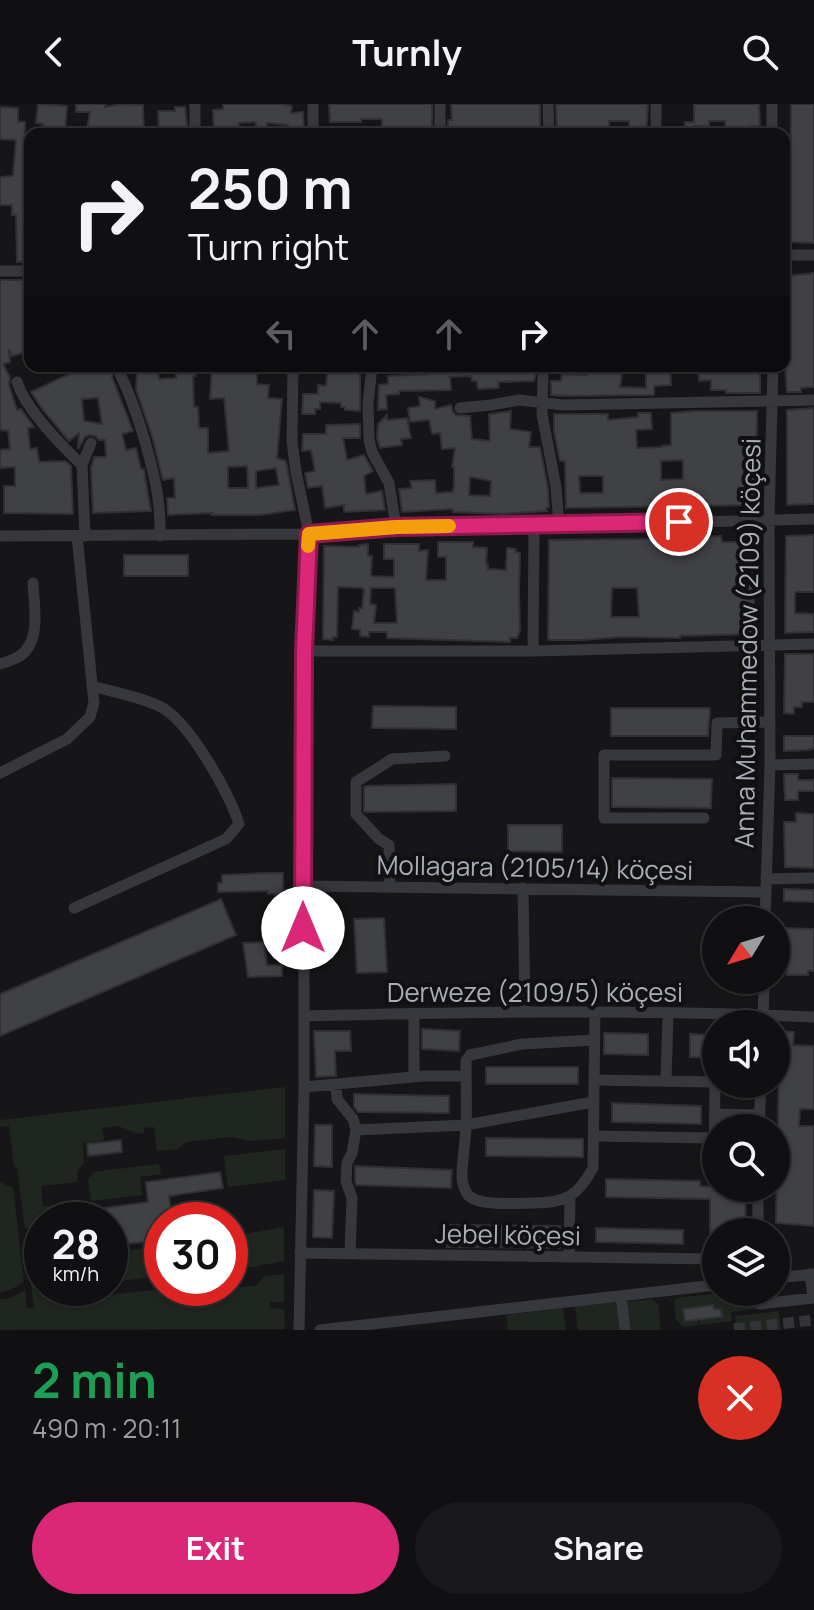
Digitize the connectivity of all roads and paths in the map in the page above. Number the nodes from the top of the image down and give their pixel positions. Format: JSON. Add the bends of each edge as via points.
{"nodes":[{"id":1,"x":195,"y":104,"type":"edge"},
{"id":2,"x":313,"y":104,"type":"edge"},
{"id":3,"x":440,"y":104,"type":"edge"},
{"id":4,"x":548,"y":104,"type":"edge"},
{"id":5,"x":656,"y":104,"type":"edge"},
{"id":6,"x":772,"y":104,"type":"edge"},
{"id":7,"x":195,"y":128,"type":"dead end"},
{"id":8,"x":313,"y":128,"type":"edge"},
{"id":9,"x":440,"y":128,"type":"edge"},
{"id":10,"x":549,"y":128,"type":"edge"},
{"id":11,"x":656,"y":128,"type":"edge"},
{"id":12,"x":772,"y":128,"type":"edge"},
{"id":13,"x":790,"y":255,"type":"edge"},
{"id":14,"x":814,"y":255,"type":"edge"},
{"id":15,"x":0,"y":271,"type":"edge"},
{"id":16,"x":24,"y":271,"type":"edge"},
{"id":17,"x":293,"y":372,"type":"edge"},
{"id":18,"x":371,"y":372,"type":"edge"},
{"id":19,"x":773,"y":372,"type":"edge"},
{"id":20,"x":120,"y":374,"type":"dead end"},
{"id":21,"x":543,"y":376,"type":"dead end"},
{"id":22,"x":17,"y":382,"type":"dead end"},
{"id":23,"x":773,"y":400,"type":"junction"},
{"id":24,"x":814,"y":400,"type":"edge"},
{"id":25,"x":541,"y":403,"type":"junction"},
{"id":26,"x":460,"y":408,"type":"dead end"},
{"id":27,"x":91,"y":443,"type":"dead end"},
{"id":28,"x":82,"y":465,"type":"junction"},
{"id":29,"x":814,"y":519,"type":"edge"},
{"id":30,"x":769,"y":520,"type":"junction"},
{"id":31,"x":559,"y":525,"type":"junction"},
{"id":32,"x":534,"y":526,"type":"junction"},
{"id":33,"x":396,"y":527,"type":"junction"},
{"id":34,"x":309,"y":534,"type":"junction"},
{"id":35,"x":0,"y":536,"type":"edge"},
{"id":36,"x":81,"y":536,"type":"junction"},
{"id":37,"x":160,"y":536,"type":"junction"},
{"id":38,"x":33,"y":583,"type":"dead end"},
{"id":39,"x":814,"y":644,"type":"edge"},
{"id":40,"x":769,"y":645,"type":"junction"},
{"id":41,"x":304,"y":651,"type":"junction"},
{"id":42,"x":533,"y":651,"type":"junction"},
{"id":43,"x":0,"y":664,"type":"edge"},
{"id":44,"x":92,"y":686,"type":"junction"},
{"id":45,"x":770,"y":722,"type":"junction"},
{"id":46,"x":445,"y":756,"type":"dead end"},
{"id":47,"x":814,"y":764,"type":"edge"},
{"id":48,"x":770,"y":765,"type":"junction"},
{"id":49,"x":0,"y":773,"type":"edge"},
{"id":50,"x":704,"y":818,"type":"dead end"},
{"id":51,"x":814,"y":878,"type":"edge"},
{"id":52,"x":766,"y":879,"type":"junction"},
{"id":53,"x":303,"y":886,"type":"junction"},
{"id":54,"x":390,"y":887,"type":"junction"},
{"id":55,"x":523,"y":888,"type":"junction"},
{"id":56,"x":766,"y":892,"type":"junction"},
{"id":57,"x":766,"y":906,"type":"edge"},
{"id":58,"x":74,"y":908,"type":"dead end"},
{"id":59,"x":525,"y":1012,"type":"junction"},
{"id":60,"x":595,"y":1013,"type":"junction"},
{"id":61,"x":414,"y":1014,"type":"junction"},
{"id":62,"x":668,"y":1014,"type":"junction"},
{"id":63,"x":304,"y":1016,"type":"junction"},
{"id":64,"x":702,"y":1016,"type":"edge"},
{"id":65,"x":814,"y":1017,"type":"edge"},
{"id":66,"x":790,"y":1018,"type":"edge"},
{"id":67,"x":594,"y":1040,"type":"junction"},
{"id":68,"x":466,"y":1076,"type":"junction"},
{"id":69,"x":414,"y":1077,"type":"junction"},
{"id":70,"x":594,"y":1080,"type":"junction"},
{"id":71,"x":666,"y":1081,"type":"junction"},
{"id":72,"x":336,"y":1085,"type":"junction"},
{"id":73,"x":304,"y":1087,"type":"junction"},
{"id":74,"x":593,"y":1102,"type":"junction"},
{"id":75,"x":715,"y":1114,"type":"edge"},
{"id":76,"x":466,"y":1125,"type":"junction"},
{"id":77,"x":356,"y":1130,"type":"junction"},
{"id":78,"x":593,"y":1136,"type":"junction"},
{"id":79,"x":702,"y":1138,"type":"edge"},
{"id":80,"x":570,"y":1197,"type":"junction"},
{"id":81,"x":300,"y":1253,"type":"junction"},
{"id":82,"x":350,"y":1254,"type":"junction"},
{"id":83,"x":569,"y":1257,"type":"junction"},
{"id":84,"x":702,"y":1259,"type":"edge"},
{"id":85,"x":812,"y":1274,"type":"edge"},
{"id":86,"x":790,"y":1276,"type":"edge"},
{"id":87,"x":702,"y":1287,"type":"edge"},
{"id":88,"x":621,"y":1296,"type":"junction"},
{"id":89,"x":790,"y":1301,"type":"edge"},
{"id":90,"x":350,"y":1328,"type":"edge"},
{"id":91,"x":299,"y":1330,"type":"edge"},
{"id":92,"x":320,"y":1330,"type":"edge"},
{"id":93,"x":625,"y":1330,"type":"edge"}],
"edges":[{"from":1,"to":7,"type":"street"},
{"from":2,"to":8,"type":"street"},
{"from":3,"to":9,"type":"street"},
{"from":4,"to":10,"type":"street"},
{"from":5,"to":11,"type":"street"},
{"from":6,"to":12,"type":"street"},
{"from":13,"to":14,"type":"street"},
{"from":15,"to":16,"type":"street"},
{"from":17,"to":34,"type":"street","via":[[292,441]]},
{"from":18,"to":33,"type":"street","via":[[369,439],[389,483]]},
{"from":19,"to":23,"type":"street","name":"Anna Muhammedow (2109) köçesi"},
{"from":20,"to":37,"type":"street","via":[[132,396],[156,482]]},
{"from":21,"to":25,"type":"street"},
{"from":22,"to":28,"type":"street","via":[[27,403]]},
{"from":23,"to":24,"type":"street"},
{"from":23,"to":25,"type":"street"},
{"from":23,"to":30,"type":"street","name":"Anna Muhammedow (2109) köçesi"},
{"from":25,"to":26,"type":"street","via":[[519,400]]},
{"from":25,"to":31,"type":"street"},
{"from":27,"to":28,"type":"street"},
{"from":28,"to":36,"type":"street"},
{"from":29,"to":30,"type":"street"},
{"from":30,"to":31,"type":"street"},
{"from":30,"to":40,"type":"street","name":"Anna Muhammedow (2109) köçesi"},
{"from":31,"to":32,"type":"street"},
{"from":32,"to":33,"type":"street"},
{"from":32,"to":42,"type":"street"},
{"from":33,"to":34,"type":"street"},
{"from":34,"to":37,"type":"street"},
{"from":34,"to":41,"type":"street"},
{"from":35,"to":36,"type":"street"},
{"from":36,"to":37,"type":"street"},
{"from":36,"to":44,"type":"street"},
{"from":38,"to":43,"type":"street","via":[[31,644],[17,658]]},
{"from":39,"to":40,"type":"street"},
{"from":40,"to":42,"type":"street"},
{"from":40,"to":45,"type":"street","name":"Anna Muhammedow (2109) köçesi"},
{"from":41,"to":42,"type":"street"},
{"from":41,"to":53,"type":"street"},
{"from":44,"to":49,"type":"street","via":[[90,717],[78,730]]},
{"from":44,"to":58,"type":"street","via":[[172,714],[209,764],[239,824],[226,839]]},
{"from":45,"to":48,"type":"street","name":"Anna Muhammedow (2109) köçesi"},
{"from":45,"to":50,"type":"street","via":[[717,723],[716,755],[604,755],[604,818]]},
{"from":46,"to":54,"type":"street","via":[[392,759],[356,782],[356,814],[389,845]]},
{"from":47,"to":48,"type":"street"},
{"from":48,"to":52,"type":"street","name":"Anna Muhammedow (2109) köçesi"},
{"from":51,"to":52,"type":"street"},
{"from":52,"to":56,"type":"street","name":"Anna Muhammedow (2109) köçesi"},
{"from":53,"to":54,"type":"street","name":"Mollagara (2105/14) köçesi"},
{"from":53,"to":63,"type":"street"},
{"from":54,"to":55,"type":"street","name":"Mollagara (2105/14) köçesi"},
{"from":55,"to":56,"type":"street","name":"Mollagara (2105/14) köçesi"},
{"from":55,"to":59,"type":"street"},
{"from":56,"to":57,"type":"street","name":"Anna Muhammedow (2109) köçesi"},
{"from":59,"to":60,"type":"street","name":"Derweze (2109/5) köçesi"},
{"from":59,"to":61,"type":"street","name":"Derweze (2109/5) köçesi"},
{"from":60,"to":62,"type":"street","name":"Derweze (2109/5) köçesi"},
{"from":60,"to":67,"type":"street"},
{"from":61,"to":63,"type":"street","name":"Derweze (2109/5) köçesi"},
{"from":61,"to":69,"type":"street"},
{"from":62,"to":64,"type":"street","name":"Derweze (2109/5) köçesi"},
{"from":62,"to":71,"type":"street"},
{"from":63,"to":73,"type":"street"},
{"from":65,"to":66,"type":"street","name":"Derweze (2109/5) köçesi"},
{"from":67,"to":68,"type":"street","via":[[522,1044],[470,1055]]},
{"from":67,"to":70,"type":"street"},
{"from":68,"to":69,"type":"street"},
{"from":68,"to":76,"type":"street"},
{"from":69,"to":72,"type":"street"},
{"from":70,"to":71,"type":"street"},
{"from":70,"to":74,"type":"street"},
{"from":71,"to":75,"type":"street","via":[[715,1082]]},
{"from":72,"to":73,"type":"street"},
{"from":72,"to":77,"type":"street","via":[[337,1099]]},
{"from":73,"to":81,"type":"street"},
{"from":74,"to":76,"type":"street"},
{"from":74,"to":78,"type":"street"},
{"from":76,"to":77,"type":"street"},
{"from":76,"to":80,"type":"street","via":[[462,1181],[468,1195],[495,1203],[548,1203]]},
{"from":77,"to":82,"type":"street","via":[[346,1181],[352,1198]]},
{"from":78,"to":79,"type":"street"},
{"from":78,"to":80,"type":"street","via":[[593,1168]]},
{"from":80,"to":83,"type":"street"},
{"from":81,"to":82,"type":"street","name":"Jebel köçesi"},
{"from":81,"to":91,"type":"street"},
{"from":82,"to":83,"type":"street","name":"Jebel köçesi"},
{"from":83,"to":84,"type":"street","name":"Jebel köçesi"},
{"from":85,"to":86,"type":"street"},
{"from":85,"to":89,"type":"street","via":[[813,1298]]},
{"from":87,"to":88,"type":"street"},
{"from":88,"to":90,"type":"street"},
{"from":88,"to":93,"type":"street"},
{"from":90,"to":92,"type":"street"}]}
